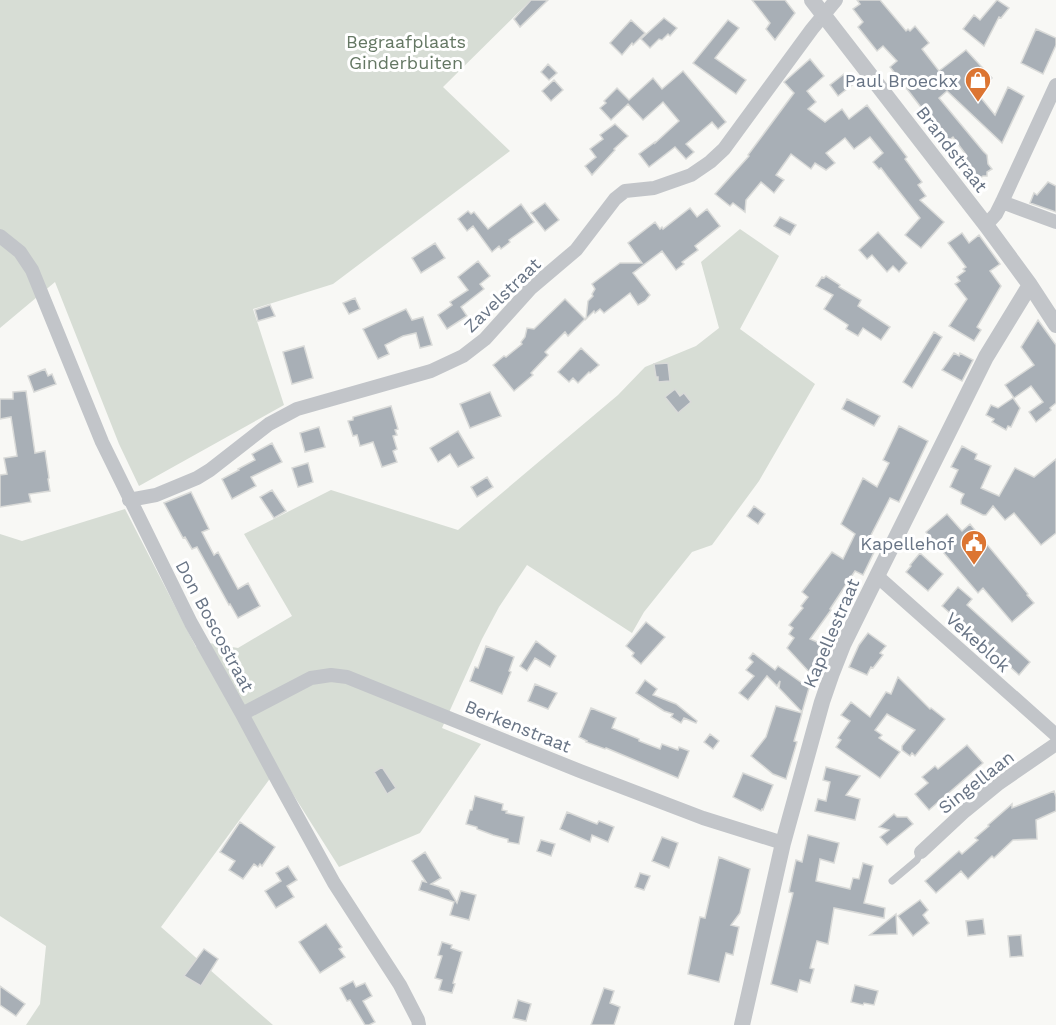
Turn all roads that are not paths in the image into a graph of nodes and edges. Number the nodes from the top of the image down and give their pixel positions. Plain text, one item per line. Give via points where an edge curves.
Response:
1 (813, 0) edge
2 (836, 0) edge
3 (824, 15) junction
4 (1056, 85) edge
5 (1002, 202) junction
6 (1056, 222) edge
7 (986, 225) junction
8 (0, 236) edge
9 (1030, 285) junction
10 (1056, 325) edge
11 (129, 500) junction
12 (877, 576) junction
13 (242, 714) junction
14 (1056, 735) edge
15 (1056, 744) edge
16 (783, 843) junction
17 (921, 852) joint
18 (892, 881) dead end
19 (419, 1025) edge
20 (742, 1025) edge

1 - 3 street, Brandstraat
2 - 3 street, Zavelstraat
3 - 7 street, Brandstraat
3 - 11 street, Zavelstraat via 710,162 691,175 654,188 625,191 576,250 530,289 485,339 463,356 431,371 297,409 269,424 196,478 156,495
4 - 5 street
5 - 6 street
5 - 7 street
7 - 9 street, Brandstraat
8 - 11 street, Don Boscostraat via 20,252 32,270
9 - 10 street, Brandstraat
9 - 12 street, Kapellestraat via 986,357
11 - 13 street, Don Boscostraat via 190,623
12 - 14 street, Vekeblok
12 - 16 street, Kapellestraat via 832,673
13 - 16 street, Berkenstraat via 311,678 347,677 703,818
13 - 19 street, Don Boscostraat via 334,883 400,985
15 - 17 street, Singellaan via 998,784
16 - 20 street, Kapellestraat
17 - 18 lane

